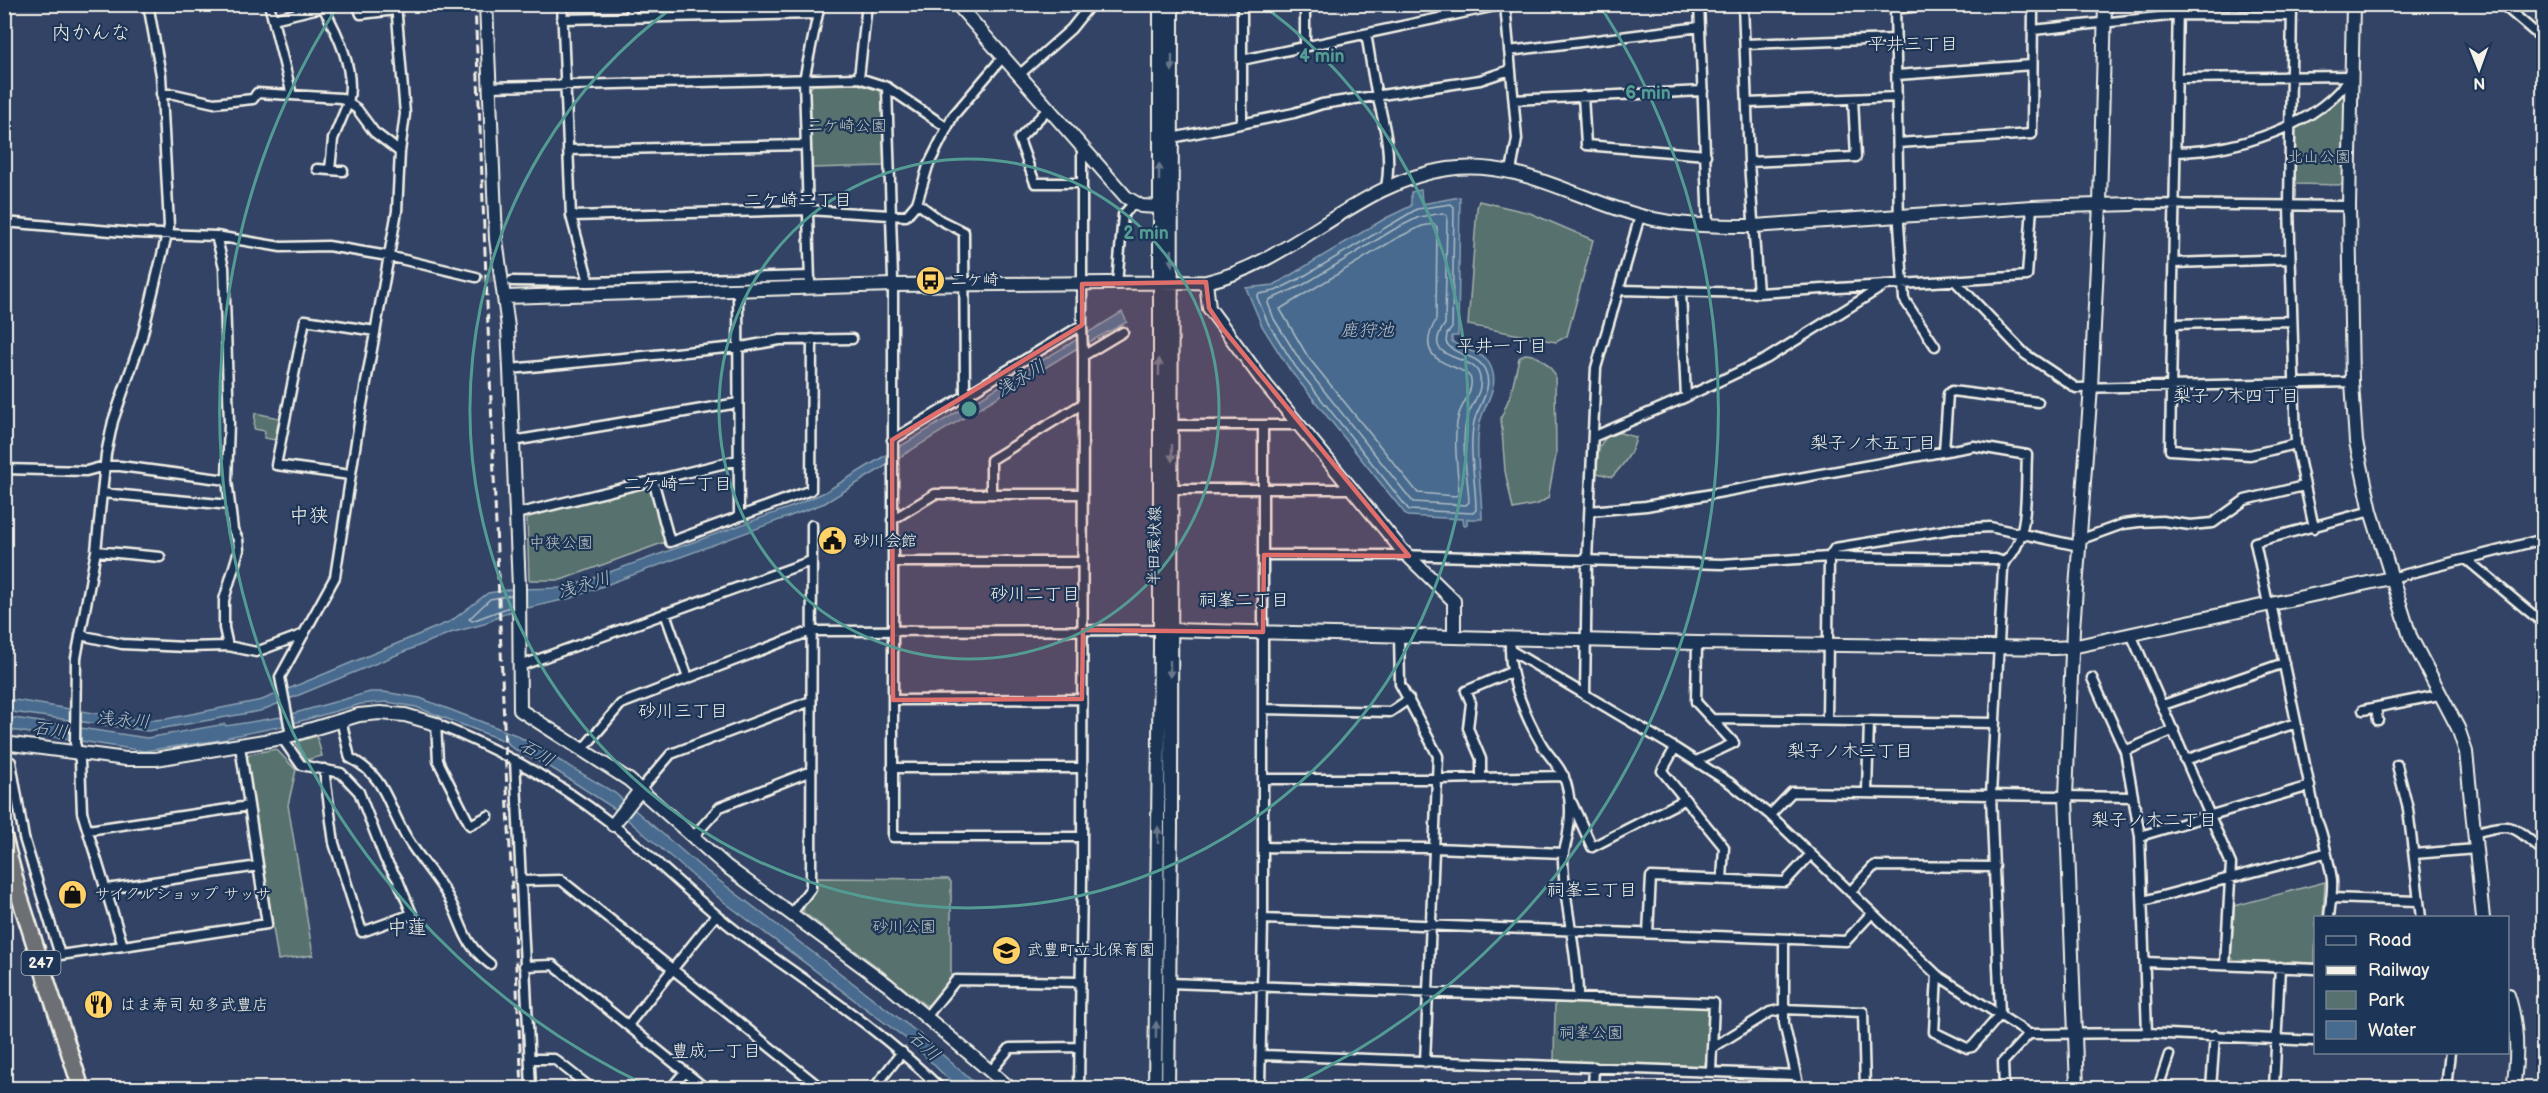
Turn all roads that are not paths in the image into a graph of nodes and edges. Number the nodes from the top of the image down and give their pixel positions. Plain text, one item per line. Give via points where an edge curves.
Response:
1 (148, 4) edge
2 (269, 4) edge
3 (357, 4) edge
4 (486, 4) edge
5 (562, 4) edge
6 (631, 4) edge
7 (820, 4) edge
8 (867, 4) edge
9 (1091, 4) edge
10 (1160, 4) edge
11 (1172, 4) edge
12 (1242, 4) edge
13 (1307, 4) edge
14 (1505, 4) edge
15 (1699, 4) edge
16 (1743, 4) edge
17 (1936, 4) edge
18 (2033, 4) edge
19 (2104, 4) edge
20 (2178, 4) edge
21 (2292, 4) edge
22 (2353, 4) edge
23 (2502, 4) edge
24 (959, 5) edge
25 (396, 7) edge
26 (1895, 7) edge
27 (818, 14) junction
28 (2178, 15) junction
29 (2292, 16) junction
30 (631, 18) junction
31 (273, 19) junction
32 (562, 19) junction
33 (2104, 22) junction
34 (1700, 27) junction
35 (2033, 30) junction
36 (1366, 34) junction
37 (1896, 39) junction
38 (2544, 40) edge
39 (1745, 44) junction
40 (1305, 46) junction
41 (1509, 51) junction
42 (1003, 57) junction
43 (1242, 60) junction
44 (2032, 65) junction
45 (1510, 70) junction
46 (1019, 75) junction
47 (1897, 75) junction
48 (2352, 76) junction
49 (2291, 77) junction
50 (859, 78) junction
51 (2178, 78) junction
52 (804, 80) junction
53 (565, 85) junction
54 (489, 87) junction
55 (887, 87) junction
56 (1703, 91) junction
57 (161, 94) junction
58 (292, 95) junction
59 (1583, 96) junction
60 (1378, 97) junction
61 (1897, 97) junction
62 (1853, 99) junction
63 (1514, 100) junction
64 (348, 103) junction
65 (1747, 103) junction
66 (1049, 108) junction
67 (1242, 123) junction
68 (2290, 124) junction
69 (946, 127) junction
70 (1172, 138) junction
71 (1898, 143) junction
72 (1082, 144) junction
73 (805, 145) junction
74 (568, 150) junction
75 (400, 152) junction
76 (2176, 152) junction
77 (1706, 155) junction
78 (1749, 162) junction
79 (317, 168) dead end
80 (330, 170) junction
81 (344, 171) dead end
82 (1511, 171) junction
83 (1082, 183) junction
84 (1386, 188) junction
85 (917, 202) junction
86 (1134, 203) junction
87 (2175, 203) junction
88 (2100, 204) junction
89 (2133, 204) joint
90 (2289, 206) junction
91 (2349, 206) junction
92 (1159, 207) junction
93 (2032, 207) junction
94 (808, 210) junction
95 (571, 216) junction
96 (1640, 216) junction
97 (891, 217) junction
98 (1899, 217) junction
99 (4, 222) edge
100 (1708, 226) junction
101 (1754, 226) junction
102 (169, 232) junction
103 (216, 236) junction
104 (388, 256) junction
105 (2290, 259) junction
106 (2174, 263) junction
107 (476, 277) tunnel mouth
108 (512, 281) tunnel mouth
109 (1955, 281) junction
110 (589, 282) junction
111 (810, 282) junction
112 (1206, 282) junction
113 (1082, 284) junction
114 (1117, 284) junction
115 (1166, 284) junction
116 (1903, 284) junction
117 (893, 285) junction
118 (964, 285) junction
119 (1885, 285) junction
120 (738, 290) junction
121 (1619, 290) junction
122 (1681, 293) junction
123 (1758, 293) junction
124 (505, 297) junction
125 (2292, 321) junction
126 (2173, 324) junction
127 (1082, 325) junction
128 (375, 331) junction
129 (1124, 333) dead end
130 (812, 339) junction
131 (852, 339) dead end
132 (1935, 346) dead end
133 (739, 347) junction
134 (1083, 356) junction
135 (510, 369) junction
136 (2352, 382) junction
137 (2294, 383) junction
138 (2171, 386) junction
139 (2091, 387) junction
140 (965, 396) junction
141 (1686, 397) junction
142 (2038, 402) dead end
143 (738, 403) junction
144 (1082, 405) junction
145 (1172, 425) junction
146 (1263, 425) junction
147 (1300, 425) junction
148 (1593, 437) junction
149 (892, 440) junction
150 (513, 441) junction
151 (2296, 444) junction
152 (1944, 451) junction
153 (738, 460) junction
154 (105, 466) junction
155 (4, 470) edge
156 (350, 475) junction
157 (227, 480) junction
158 (653, 480) junction
159 (2304, 486) junction
160 (1172, 489) junction
161 (1352, 489) junction
162 (1263, 490) junction
163 (102, 493) junction
164 (991, 493) junction
165 (1082, 494) junction
166 (230, 505) junction
167 (1590, 510) junction
168 (2371, 511) junction
169 (516, 513) junction
170 (738, 516) junction
171 (892, 520) junction
172 (812, 525) dead end
173 (2314, 528) junction
174 (2023, 533) junction
175 (2544, 539) edge
176 (2079, 543) junction
177 (96, 551) junction
178 (1264, 555) junction
179 (1409, 556) junction
180 (160, 557) dead end
181 (1830, 557) junction
182 (2466, 559) junction
183 (1587, 560) junction
184 (812, 561) junction
185 (893, 562) junction
186 (1082, 562) junction
187 (2004, 562) junction
188 (2391, 578) junction
189 (2268, 604) junction
190 (665, 613) junction
191 (2544, 624) edge
192 (893, 630) junction
193 (1083, 630) junction
194 (1165, 630) junction
195 (811, 631) junction
196 (1263, 632) junction
197 (304, 634) junction
198 (2131, 634) junction
199 (80, 636) junction
200 (1399, 636) junction
201 (1454, 636) junction
202 (1585, 640) junction
203 (1697, 643) junction
204 (1510, 644) junction
205 (1828, 644) junction
206 (228, 646) junction
207 (2072, 647) junction
208 (1999, 648) junction
209 (2284, 663) junction
210 (520, 666) junction
211 (1511, 672) junction
212 (688, 678) junction
213 (2092, 678) dead end
214 (1585, 695) junction
215 (2439, 695) junction
216 (893, 699) junction
217 (1082, 699) junction
218 (1408, 699) junction
219 (811, 701) junction
220 (2163, 705) junction
221 (2376, 708) junction
222 (1264, 709) junction
223 (2363, 710) dead end
224 (1713, 719) junction
225 (342, 720) junction
226 (1827, 720) junction
227 (2378, 720) dead end
228 (1869, 721) junction
229 (1995, 723) junction
230 (2296, 723) junction
231 (436, 724) junction
232 (2174, 730) junction
233 (287, 734) junction
234 (4, 743) edge
235 (240, 746) junction
236 (76, 747) junction
237 (1675, 748) junction
238 (583, 749) junction
239 (2125, 751) junction
240 (515, 760) junction
241 (2185, 760) junction
242 (1696, 761) junction
243 (11, 762) dead end
244 (2397, 765) dead end
245 (892, 768) junction
246 (1082, 768) junction
247 (324, 769) junction
248 (811, 771) junction
249 (1564, 776) junction
250 (1481, 778) junction
251 (1264, 779) junction
252 (1437, 779) junction
253 (2310, 786) junction
254 (1867, 792) junction
255 (637, 794) junction
256 (1992, 795) junction
257 (2066, 796) junction
258 (2133, 797) junction
259 (1571, 800) junction
260 (1684, 800) junction
261 (249, 806) junction
262 (1770, 815) junction
263 (2210, 815) junction
264 (489, 816) dead end
265 (613, 825) junction
266 (88, 830) junction
267 (2474, 833) junction
268 (2140, 836) junction
269 (693, 837) junction
270 (1082, 837) junction
271 (4, 838) edge
272 (1263, 847) junction
273 (1434, 848) junction
274 (2476, 849) junction
275 (2544, 852) edge
276 (1564, 853) junction
277 (2325, 853) junction
278 (1810, 854) junction
279 (2414, 854) junction
280 (258, 866) junction
281 (1995, 867) junction
282 (2231, 877) junction
283 (1722, 880) junction
284 (520, 881) junction
285 (106, 889) junction
286 (1850, 892) junction
287 (2331, 898) junction
288 (2142, 901) junction
289 (2417, 901) junction
290 (792, 913) junction
291 (1872, 913) junction
292 (716, 915) junction
293 (2329, 916) edge
294 (2421, 916) edge
295 (2483, 916) edge
296 (1263, 919) junction
297 (1431, 924) junction
298 (1569, 930) junction
299 (1648, 933) junction
300 (1784, 939) junction
301 (123, 946) junction
302 (2145, 962) junction
303 (490, 964) dead end
304 (2225, 965) junction
305 (524, 966) junction
306 (2280, 967) junction
307 (672, 969) junction
308 (2314, 969) edge
309 (1937, 975) junction
310 (1080, 982) junction
311 (1169, 983) junction
312 (1261, 986) junction
313 (1428, 992) junction
314 (1578, 998) junction
315 (2509, 999) edge
316 (1784, 1009) junction
317 (2000, 1015) junction
318 (926, 1017) junction
319 (628, 1025) junction
320 (2075, 1033) junction
321 (2147, 1033) junction
322 (2029, 1034) junction
323 (2215, 1035) junction
324 (2276, 1039) junction
325 (2314, 1041) edge
326 (1079, 1047) junction
327 (1712, 1048) junction
328 (2512, 1048) edge
329 (902, 1052) junction
330 (2450, 1054) edge
331 (1261, 1055) junction
332 (2169, 1055) dead end
333 (530, 1059) junction
334 (1425, 1062) junction
335 (1594, 1067) junction
336 (991, 1071) junction
337 (1711, 1071) junction
338 (685, 1072) junction
339 (1796, 1075) junction
340 (81, 1089) edge
341 (531, 1089) edge
342 (591, 1089) edge
343 (671, 1089) edge
344 (705, 1089) edge
345 (821, 1089) edge
346 (874, 1089) edge
347 (940, 1089) edge
348 (1010, 1089) edge
349 (1079, 1089) edge
350 (1155, 1089) edge
351 (1168, 1089) edge
352 (1260, 1089) edge
353 (1593, 1089) edge
354 (1799, 1089) edge
355 (1865, 1089) edge
356 (2004, 1089) edge
357 (2077, 1089) edge
358 (2158, 1089) edge
359 (2211, 1089) edge
360 (2274, 1089) edge
361 (2446, 1089) edge
362 (2513, 1089) edge

1 - 57 street
2 - 31 street
3 - 25 street via 361,14
4 - 54 street
5 - 32 street
6 - 30 street
7 - 27 street
8 - 50 street
9 - 46 street via 1071,29
92 -> 10 street, 半田環状線
11 -> 70 street, 半田環状線
12 - 43 street
13 - 40 street
14 - 36 street
14 - 41 street
15 - 34 street
16 - 39 street
17 - 26 street
18 - 35 street
19 - 33 street
20 - 28 street
21 - 29 street
22 - 48 street
23 - 38 street
24 - 42 street
25 - 75 street via 405,114
26 - 37 street
27 - 30 street
27 - 52 street
28 - 29 street
28 - 33 street
28 - 51 street
29 - 49 street
30 - 32 street
31 - 58 street
31 - 64 street via 323,7 341,39 351,92
32 - 53 street
33 - 35 street
33 - 88 street
34 - 41 street
34 - 56 street
35 - 44 street
36 - 40 street
36 - 60 street
37 - 39 street
37 - 47 street
39 - 65 street
40 - 43 street
41 - 45 street
42 - 46 street
42 - 69 street
43 - 67 street
44 - 47 street
44 - 71 street via 2032,134
45 - 60 street via 1480,80
45 - 63 street
46 - 66 street
47 - 61 street
48 - 49 street
48 - 68 street via 2320,108
48 - 91 street
49 - 51 street
49 - 68 street
50 - 52 street
50 - 55 street
51 - 76 street
52 - 53 street
52 - 73 street
53 - 54 street
53 - 74 street
54 - 124 street via 496,239
55 - 69 street
55 - 97 street
56 - 59 street
56 - 77 street
57 - 58 street via 214,103 253,99 257,93
57 - 102 street
58 - 64 street via 341,98
59 - 63 street
59 - 77 street via 1586,145
60 - 67 street via 1322,104
60 - 84 street via 1389,155
61 - 62 street
61 - 71 street
62 - 65 street
62 - 78 street via 1856,157
63 - 82 street via 1517,140
64 - 75 street via 374,132
64 - 80 street via 333,139
65 - 78 street
66 - 72 street
66 - 83 street via 1019,139 1035,183
67 - 70 street
68 - 76 street via 2206,152
68 - 90 street
69 - 85 street
70 -> 115 street, 半田環状線
71 - 98 street
72 - 83 street
72 - 86 street
73 - 74 street
73 - 94 street
74 - 95 street
75 - 104 street via 397,211
76 - 87 street
77 - 100 street
78 - 101 street
79 - 80 street
80 - 81 street
82 - 84 street via 1449,169
82 - 96 street
83 - 113 street
84 - 112 street via 1257,265
85 - 97 street via 906,216
85 - 118 street via 964,232
86 - 92 street
86 - 114 street via 1123,215
87 - 89 street
87 - 90 street
87 - 106 street
88 - 89 street
88 - 93 street
88 - 139 street
90 - 91 street
90 - 105 street
91 - 136 street
92 - 115 street, 半田環状線
93 - 98 street
93 - 109 street via 2027,276
94 - 95 street
94 - 97 street
94 - 111 street
95 - 110 street
96 - 100 street
96 - 121 street
97 - 117 street
98 - 101 street
98 - 116 street
99 - 102 street via 135,233
100 - 101 street
101 - 123 street
102 - 103 street
102 - 154 street via 142,338 112,421
103 - 104 street via 281,247 328,246
103 - 157 street via 224,267
104 - 107 street
104 - 128 street
105 - 106 street
105 - 125 street
106 - 126 street
108 - 110 street
109 - 116 street
109 - 139 street via 2025,354 2069,385
110 - 111 street
111 - 117 street
111 - 120 street
112 - 115 street
112 - 147 street via 1209,308
113 - 114 street
113 - 118 street
113 - 127 street
114 - 115 street
115 - 145 street, 半田環状線
194 -> 115 street, 半田環状線
116 - 119 street
116 - 132 street via 1907,305
117 - 118 street
117 - 149 street
118 - 140 street
119 - 123 street
119 - 141 street via 1791,345
120 - 124 street
120 - 133 street
121 - 122 street
121 - 148 street via 1596,368
122 - 123 street
122 - 141 street
124 - 135 street
125 - 126 street
125 - 137 street
126 - 138 street
127 - 134 street
127 - 140 street
128 - 156 street
128 - 156 street via 305,320 276,465
129 - 134 street
130 - 131 street
130 - 133 street
130 - 170 street via 811,490
133 - 135 street
133 - 143 street
134 - 144 street
135 - 150 street
136 - 137 street
136 - 168 street via 2356,442
137 - 138 street
137 - 151 street
138 - 139 street
138 - 151 street via 2170,450 2250,455
139 - 176 street
140 - 149 street
141 - 148 street
142 - 152 street via 1952,390 1948,394
143 - 150 street
143 - 153 street
144 - 164 street via 991,460
144 - 165 street
145 - 146 street
145 -> 160 street, 半田環状線
146 - 147 street
146 - 162 street
147 - 161 street
148 - 167 street
149 - 171 street
150 - 169 street
151 - 159 street
152 - 167 street via 1646,506
152 - 174 street via 1974,446 2027,455
153 - 158 street
153 - 170 street
154 - 155 street via 86,471
154 - 157 street
154 - 163 street
156 - 197 street via 335,577
157 - 166 street
158 - 169 street
158 - 170 street via 670,542
159 - 173 street
159 - 176 street via 2245,500 2213,523 2123,524
160 - 162 street
160 - 194 street, 半田環状線
161 - 162 street
161 - 179 street
162 - 178 street
163 - 166 street
163 - 177 street
164 - 165 street
164 - 171 street via 935,494
165 - 186 street
166 - 206 street via 239,550 224,600
167 - 183 street
168 - 173 street
168 - 188 street
169 - 210 street
171 - 185 street
172 - 184 street
173 - 189 street via 2255,542
174 - 176 street
174 - 181 street via 1990,527 1952,529 1835,548
174 - 187 street
175 - 182 street
176 - 207 street
177 - 180 street
177 - 199 street
178 - 179 street
178 - 196 street
179 - 183 street
179 - 201 street via 1454,601
181 - 183 street via 1722,564
181 - 187 street
181 - 205 street
182 - 188 street
182 - 191 street
183 - 202 street
184 - 190 street
184 - 195 street
185 - 186 street
185 - 192 street
186 - 193 street
187 - 208 street
188 - 189 street
188 - 215 street via 2410,636
189 - 198 street
189 - 209 street
190 - 210 street
190 - 212 street
192 - 193 street
192 - 195 street
192 - 216 street
193 - 194 street
193 - 217 street
194 - 196 street
194 -> 311 street, 半田環状線
350 -> 194 street, 半田環状線
195 - 212 street
195 - 219 street
196 - 200 street
196 - 222 street
197 - 206 street via 262,652
197 - 233 street via 280,677
198 - 207 street
198 - 220 street
199 - 206 street via 122,644
199 - 236 street via 76,658
200 - 201 street
200 - 218 street via 1400,684
201 - 204 street
202 - 203 street
202 - 204 street
202 - 214 street
203 - 205 street
203 - 224 street via 1696,702
204 - 211 street
204 - 214 street
205 - 208 street
205 - 226 street
207 - 208 street
207 - 257 street
208 - 229 street
209 - 220 street
209 - 230 street
210 - 238 street via 520,710
211 - 249 street via 1532,726
211 - 250 street via 1466,691 1471,703 1468,728 1481,759
212 - 238 street via 621,704
213 - 239 street
214 - 237 street
215 - 221 street
215 - 267 street via 2458,728 2466,752
216 - 217 street
216 - 245 street
217 - 246 street
218 - 222 street via 1390,712
218 - 252 street via 1438,756
219 - 248 street
219 - 255 street via 671,754
220 - 232 street
221 - 223 street
221 - 227 street
222 - 251 street
224 - 226 street
224 - 242 street via 1734,743
225 - 231 street via 380,713
225 - 233 street
225 - 303 street via 350,758 376,777 408,839 447,896 475,953
226 - 228 street
228 - 229 street
228 - 254 street
229 - 256 street
230 - 241 street
230 - 253 street
231 - 240 street
231 - 264 street via 438,761 470,825
232 - 239 street
232 - 241 street
233 - 235 street
233 - 247 street via 301,765
234 - 236 street
235 - 236 street via 156,759 126,759
235 - 261 street
236 - 266 street via 82,812
237 - 242 street
237 - 260 street via 1662,771
238 - 255 street
239 - 258 street
240 - 265 street
240 - 284 street
241 - 263 street
242 - 262 street
243 - 301 street via 24,838 60,955
244 - 279 street
245 - 246 street
245 - 270 street via 892,837
246 - 270 street
247 - 247 street via 340,773 358,792 412,914 362,932 334,843
248 - 269 street via 720,807
248 - 290 street via 811,888
249 - 250 street
249 - 259 street
250 - 252 street
251 - 252 street
251 - 272 street
252 - 273 street
253 - 263 street
253 - 277 street
254 - 256 street
254 - 262 street via 1792,792
255 - 265 street
255 - 269 street
256 - 257 street
256 - 281 street
257 - 258 street
257 - 320 street
258 - 268 street
259 - 260 street via 1592,847
259 - 276 street
260 - 283 street via 1724,847
261 - 266 street
261 - 280 street
262 - 278 street
263 - 268 street
263 - 282 street via 2226,850
265 - 292 street
266 - 285 street
267 - 274 street
267 - 275 street via 2504,825 2516,829
268 - 288 street
269 - 290 street
270 - 310 street
271 - 340 highway, 247
272 - 273 street
272 - 296 street
273 - 276 street
273 - 297 street
274 - 279 street
274 - 295 street
276 - 298 street
277 - 282 street
277 - 287 street via 2332,879
278 - 283 street via 1785,882
278 - 286 street
279 - 289 street
280 - 285 street
280 - 301 street via 267,924
281 - 286 street via 1874,866
281 - 317 street
282 - 288 street
282 - 304 street
283 - 299 street via 1651,877
284 - 305 street
284 - 307 street via 561,880
285 - 301 street
286 - 291 street
287 - 289 street
287 - 293 street
288 - 302 street
289 - 294 street
290 - 318 street
291 - 300 street via 1846,941
291 - 309 street
292 - 307 street
292 - 329 street
296 - 297 street
296 - 312 street
297 - 298 street
297 - 313 street
298 - 299 street
298 - 314 street
299 - 300 street
300 - 316 street
302 - 304 street
302 - 321 street
304 - 306 street
305 - 319 street via 553,965
305 - 333 street
306 - 308 street
306 - 324 street
307 - 319 street
307 - 345 street
309 - 317 street
309 - 317 street via 1934,1032 1972,1047
310 - 318 street via 956,980
310 - 326 street
311 - 312 street
311 - 351 street, 半田環状線
312 - 313 street
312 - 331 street
313 - 314 street
313 - 334 street
314 - 327 street via 1714,1003
315 - 328 street via 2516,1028
316 - 327 street via 1770,1012
316 - 339 street
316 - 355 street via 1863,1012
317 - 322 street
318 - 336 street
319 - 338 street
320 - 321 street
320 - 322 street
320 - 357 street
321 - 323 street
322 - 356 street via 2003,1062
323 - 324 street
323 - 359 street
324 - 325 street
324 - 360 street
326 - 336 street via 1010,1048
326 - 349 street
327 - 337 street
328 - 362 street
329 - 346 street
329 - 347 street
330 - 361 street
331 - 334 street
331 - 352 street
332 - 358 street
333 - 341 street
333 - 342 street via 554,1059
334 - 335 street
335 - 337 street
335 - 353 street
336 - 348 street
337 - 339 street
338 - 343 street
338 - 344 street
339 - 354 street

